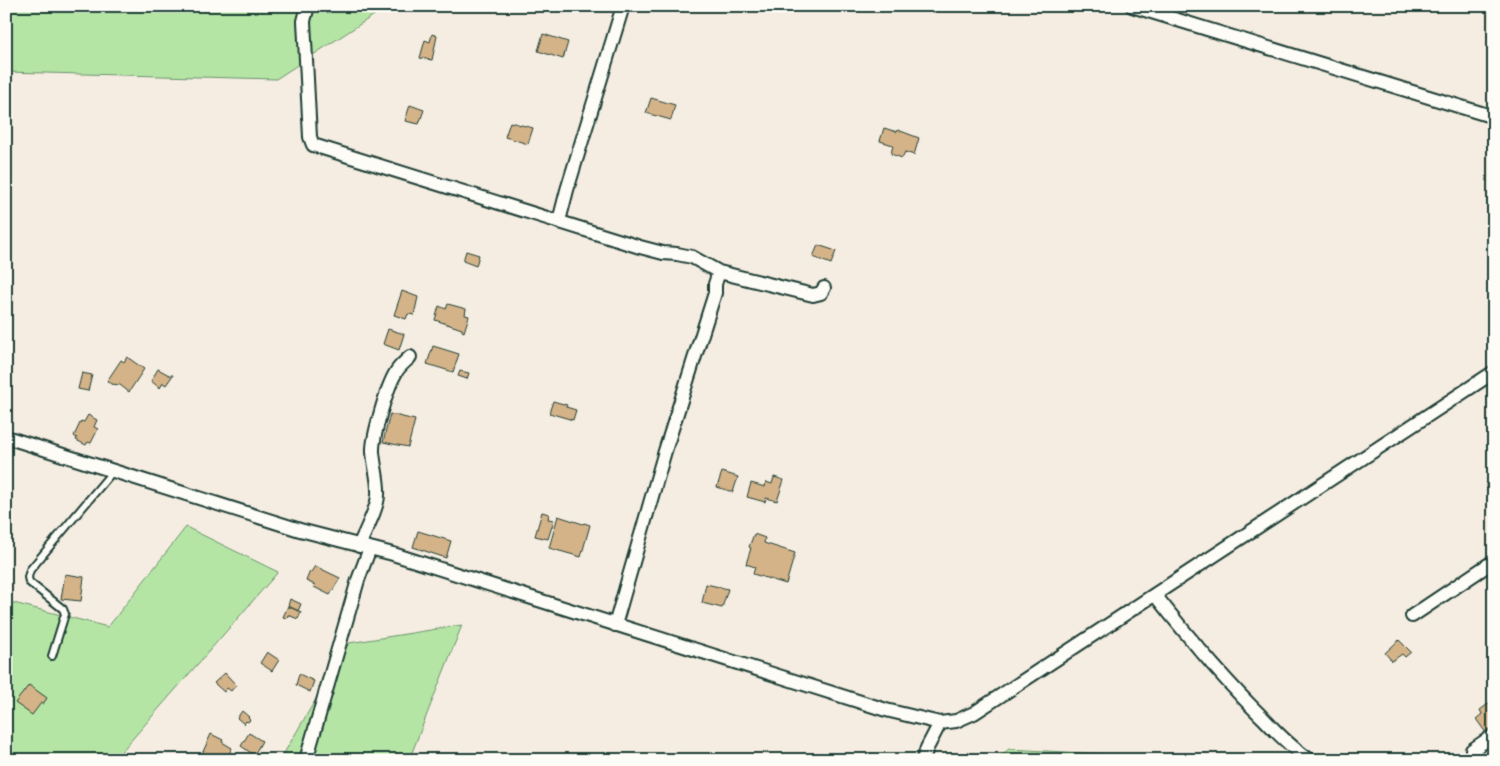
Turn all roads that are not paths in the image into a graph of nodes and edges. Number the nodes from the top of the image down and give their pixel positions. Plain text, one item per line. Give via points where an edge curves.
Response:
1 (308, 6) edge
2 (623, 6) edge
3 (1132, 6) edge
4 (1494, 117) edge
5 (559, 220) junction
6 (718, 272) junction
7 (824, 288) dead end
8 (410, 357) dead end
9 (1494, 372) edge
10 (6, 437) edge
11 (113, 471) junction
12 (364, 547) junction
13 (1494, 561) edge
14 (1155, 595) junction
15 (1412, 616) dead end
16 (615, 624) junction
17 (52, 656) dead end
18 (940, 723) junction
19 (1494, 735) edge
20 (1472, 750) dead end
21 (306, 760) edge
22 (924, 760) edge
23 (1310, 760) edge

1 - 5 street via 304,21 313,145
2 - 5 street
3 - 4 street
5 - 6 street via 654,251 692,258
6 - 7 street via 813,295 821,293
6 - 16 street via 715,293
8 - 12 street via 392,380 374,438 378,494
9 - 14 street
10 - 11 street
11 - 12 street
11 - 17 lane via 30,570 29,582 65,614
12 - 16 street
12 - 21 street via 358,580
13 - 15 street
14 - 18 street via 974,713 956,721
14 - 23 street via 1251,707
16 - 18 street via 886,710
18 - 22 street
19 - 20 street

